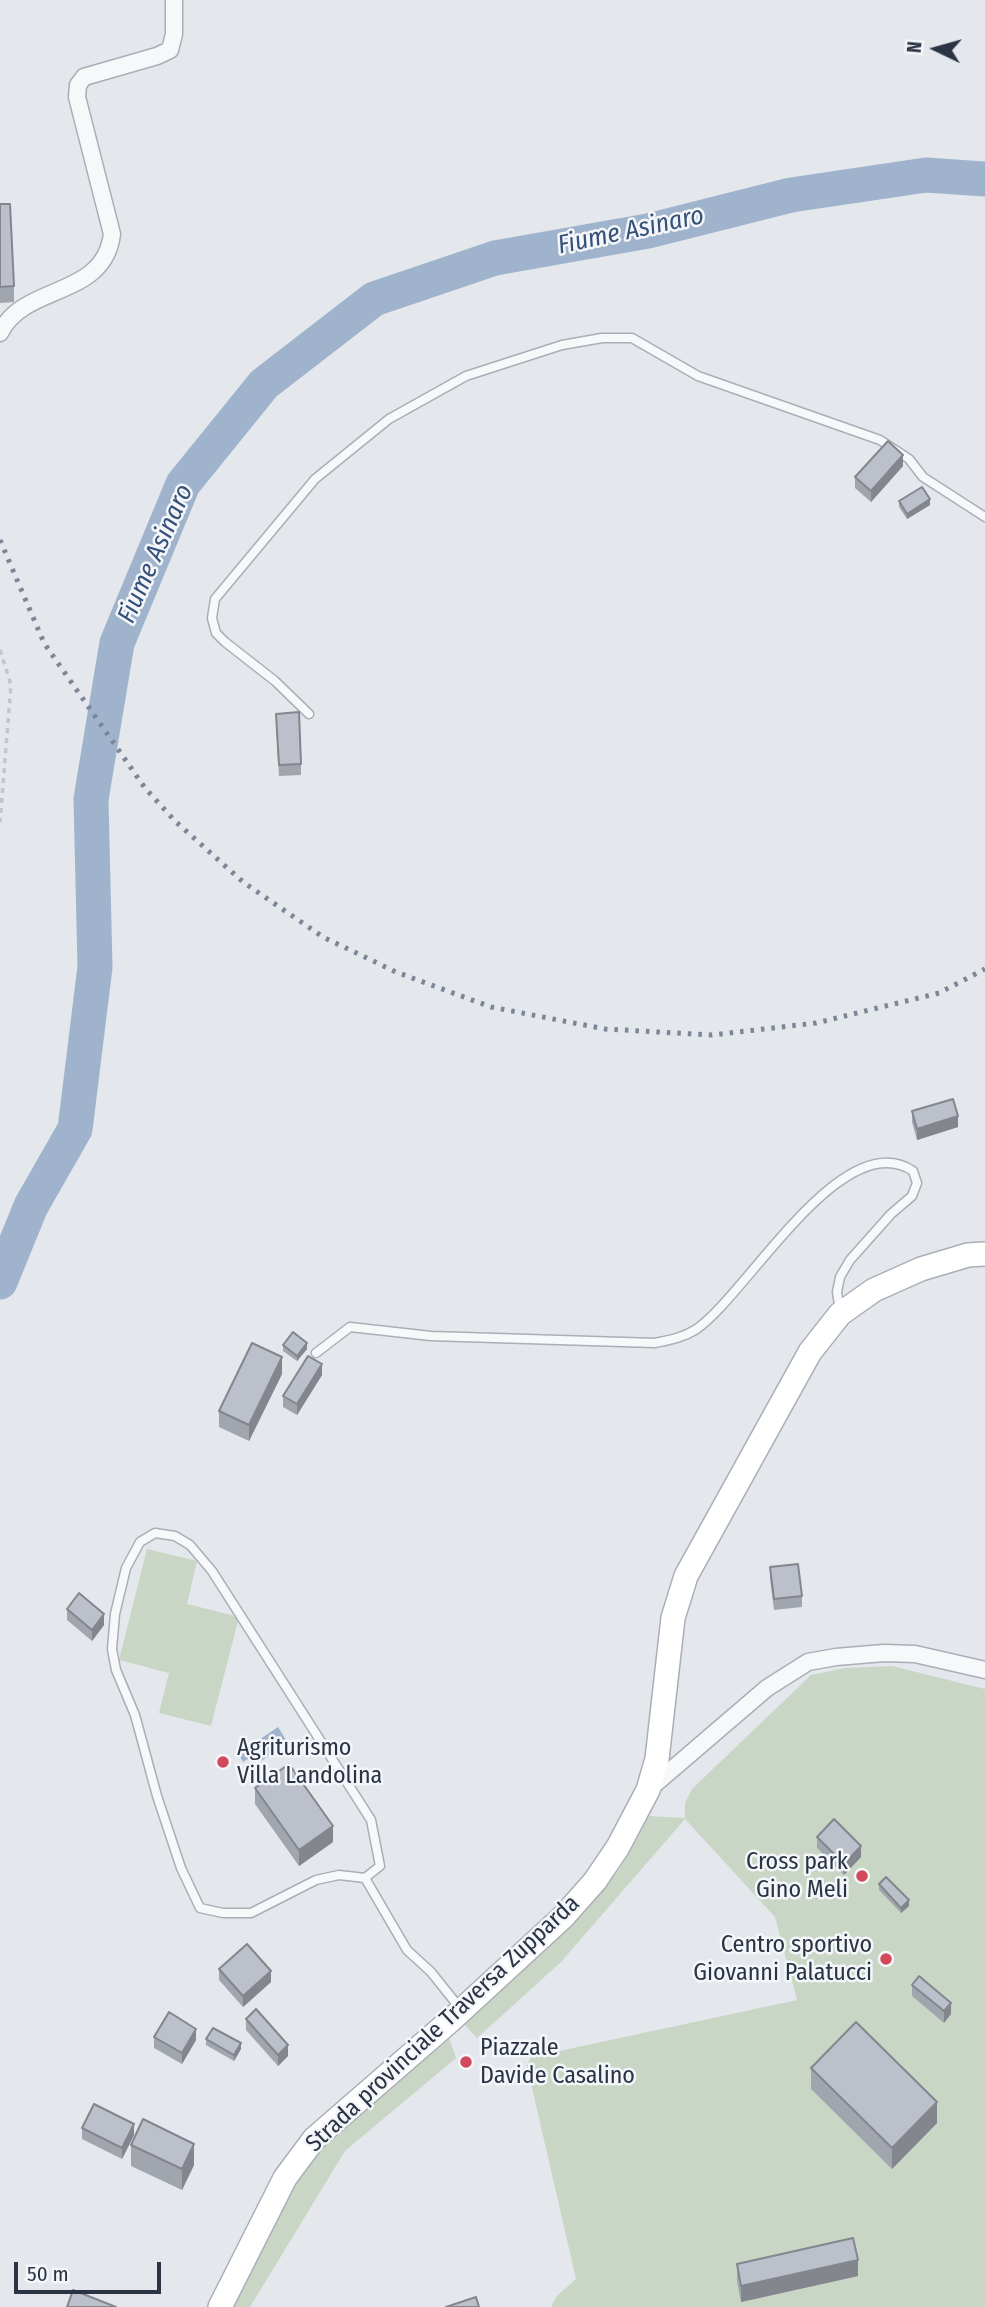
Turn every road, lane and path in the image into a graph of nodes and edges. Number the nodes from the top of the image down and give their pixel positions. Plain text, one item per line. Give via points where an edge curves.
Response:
1 (174, 0) edge
2 (0, 333) edge
3 (985, 517) edge
4 (0, 650) edge
5 (309, 714) dead end
6 (0, 822) edge
7 (985, 1254) edge
8 (840, 1314) junction
9 (316, 1353) dead end
10 (985, 1670) edge
11 (648, 1790) junction
12 (365, 1878) junction
13 (461, 2010) junction
14 (220, 2307) edge

1 - 2 street via 170,50 84,77 78,85 77,97 112,234 104,260 88,277 8,317
3 - 5 lane via 923,477 909,459 880,440 698,376 632,338 562,345 467,376 389,419 315,479 215,598 212,618 216,633
4 - 6 path via 12,685
7 - 8 main road, Strada provinciale Traversa Zupparda via 921,1269 874,1290
8 - 9 lane via 837,1292 850,1260 912,1196 917,1183 914,1171 904,1165 887,1163 863,1169 831,1187 799,1216 728,1300 696,1330 676,1339 654,1343 431,1336 350,1327
8 - 11 main road, Strada provinciale Traversa Zupparda via 810,1352 686,1576 673,1618 657,1759
10 - 11 street via 915,1654 808,1662 766,1688
11 - 13 main road, Strada provinciale Traversa Zupparda via 595,1881 564,1916
12 - 12 lane via 323,1878 251,1913 200,1909 181,1868 112,1649 114,1614 126,1568 140,1542 155,1533 175,1536 190,1545 212,1571 371,1820 380,1866
12 - 13 lane via 407,1950
13 - 14 main road, Strada provinciale Traversa Zupparda via 314,2139 285,2178

